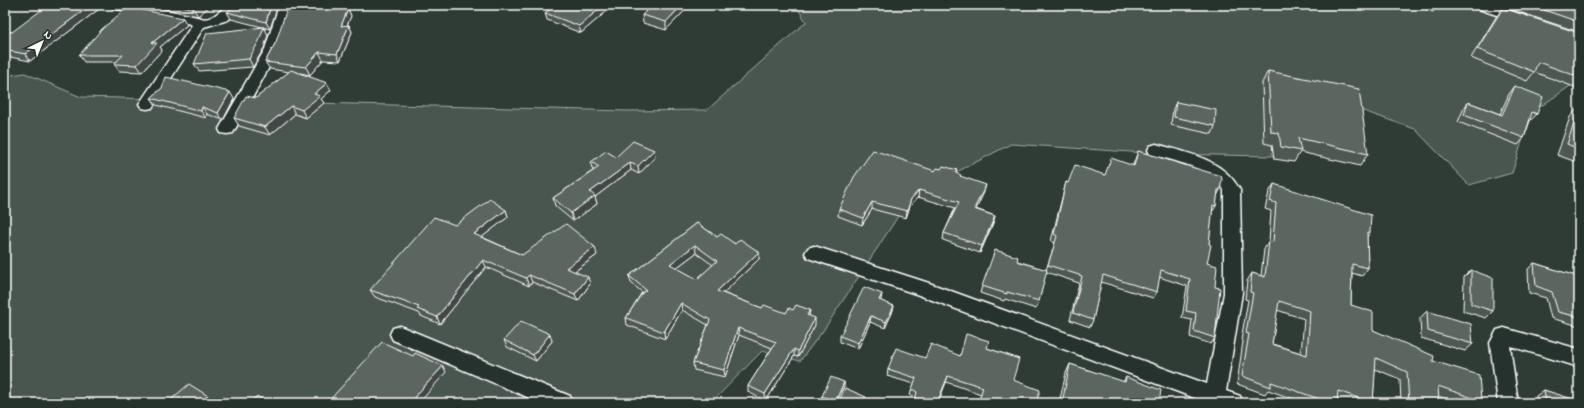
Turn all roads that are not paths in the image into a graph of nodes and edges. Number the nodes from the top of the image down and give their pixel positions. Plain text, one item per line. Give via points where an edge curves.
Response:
1 (117, 5) edge
2 (239, 5) edge
3 (286, 5) edge
4 (1481, 5) edge
5 (1534, 23) edge
6 (199, 24) junction
7 (147, 104) dead end
8 (228, 129) dead end
9 (1156, 150) dead end
10 (814, 253) dead end
11 (400, 334) dead end
12 (1579, 358) edge
13 (1215, 395) junction
14 (563, 403) edge
15 (1233, 403) edge
16 (1508, 403) edge

1 - 6 street via 183,17
2 - 6 street via 223,17
3 - 8 street via 272,49
4 - 5 street
6 - 7 street
9 - 13 street via 1192,161 1222,175 1232,190 1233,293
10 - 13 street via 922,288
11 - 14 street
12 - 16 street via 1504,336 1500,343
13 - 15 street

